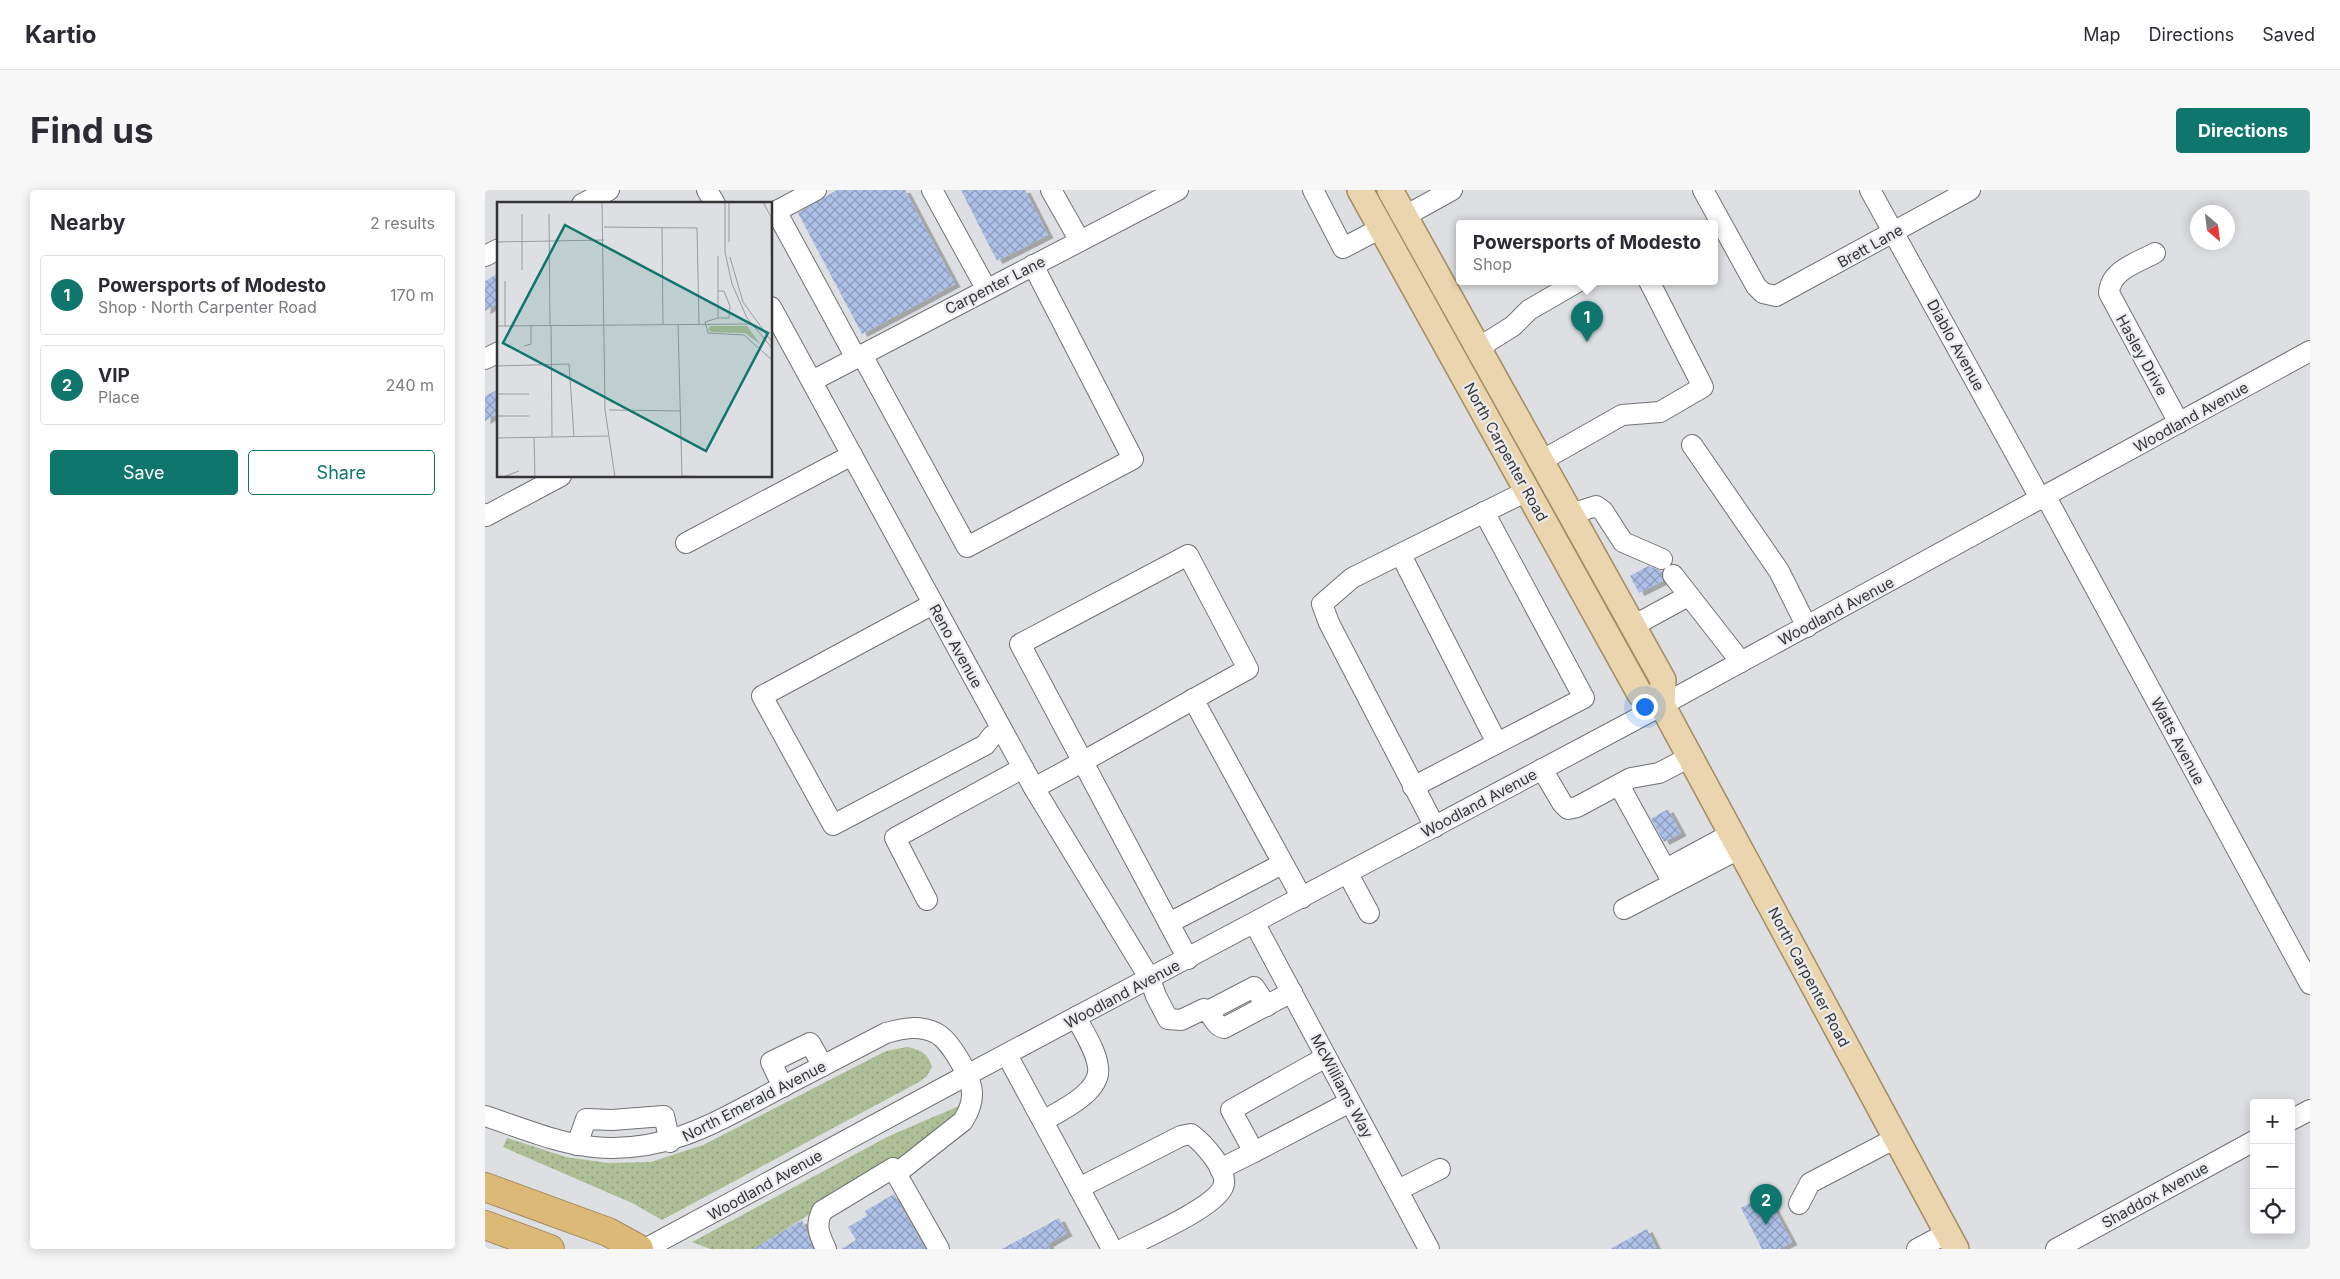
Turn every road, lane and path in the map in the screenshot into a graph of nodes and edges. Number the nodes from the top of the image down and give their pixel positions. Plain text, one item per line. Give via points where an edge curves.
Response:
1 (609, 190) edge
2 (707, 190) edge
3 (817, 190) edge
4 (932, 190) edge
5 (1051, 190) edge
6 (1313, 190) edge
7 (1360, 190) edge
8 (1377, 190) edge
9 (1391, 190) edge
10 (1452, 190) edge
11 (1703, 190) edge
12 (1870, 190) edge
13 (1970, 190) edge
14 (1169, 192) edge
15 (586, 202) edge
16 (714, 202) edge
17 (773, 213) edge
18 (1405, 216) junction
19 (1381, 228) junction
20 (1893, 232) junction
21 (1080, 241) junction
22 (1423, 249) junction
23 (497, 250) edge
24 (2155, 253) dead end
25 (485, 256) edge
26 (1033, 265) junction
27 (982, 281) dead end
28 (1572, 285) edge
29 (1651, 285) edge
30 (773, 315) edge
31 (1445, 342) junction
32 (1478, 348) junction
33 (2310, 351) edge
34 (497, 353) edge
35 (859, 357) junction
36 (485, 359) edge
37 (812, 381) junction
38 (2179, 423) junction
39 (1692, 445) dead end
40 (1537, 453) junction
41 (852, 455) junction
42 (557, 478) edge
43 (1527, 491) junction
44 (2044, 498) junction
45 (1484, 512) junction
46 (485, 514) edge
47 (1571, 514) junction
48 (686, 544) dead end
49 (1401, 555) junction
50 (1662, 559) dead end
51 (1673, 575) dead end
52 (1688, 596) junction
53 (933, 604) junction
54 (1633, 626) junction
55 (1807, 627) junction
56 (1741, 662) junction
57 (1193, 699) junction
58 (1662, 705) junction
59 (1002, 730) junction
60 (1497, 743) junction
61 (1689, 757) junction
62 (1084, 761) junction
63 (1023, 768) junction
64 (1542, 770) junction
65 (1619, 785) junction
66 (1413, 787) junction
67 (1034, 788) junction
68 (1435, 827) junction
69 (1735, 841) junction
70 (1282, 864) junction
71 (1348, 874) junction
72 (1670, 876) junction
73 (1302, 898) junction
74 (927, 900) dead end
75 (1624, 909) dead end
76 (1369, 913) dead end
77 (1169, 923) junction
78 (1255, 924) junction
79 (1188, 959) junction
80 (1150, 979) junction
81 (2310, 984) edge
82 (1292, 992) junction
83 (1076, 1018) junction
84 (1007, 1055) junction
85 (1326, 1057) junction
86 (823, 1066) junction
87 (967, 1075) junction
88 (783, 1087) junction
89 (1350, 1102) junction
90 (2310, 1110) edge
91 (485, 1116) edge
92 (2295, 1118) edge
93 (1043, 1121) junction
94 (1896, 1138) junction
95 (670, 1142) junction
96 (2250, 1143) edge
97 (577, 1145) junction
98 (1254, 1152) junction
99 (1220, 1169) junction
100 (1440, 1169) dead end
101 (897, 1173) junction
102 (485, 1187) edge
103 (1079, 1188) junction
104 (1398, 1190) junction
105 (1799, 1204) dead end
106 (485, 1225) edge
107 (1952, 1241) edge
108 (550, 1249) edge
109 (639, 1249) edge
110 (645, 1249) edge
111 (826, 1249) edge
112 (939, 1249) edge
113 (1112, 1249) edge
114 (1123, 1249) edge
115 (1429, 1249) edge
116 (1917, 1249) edge
117 (2056, 1249) edge

1 - 15 street
2 - 16 street
3 - 17 street
4 - 27 street
5 - 21 street
6 - 19 street via 1343,248
7 - 19 main road, North Carpenter Road
8 - 22 main road via 1394,222
9 - 18 main road, North Carpenter Road
10 - 18 street
11 - 20 street, Brett Lane via 1756,286 1768,295 1783,293
12 - 20 street, Diablo Avenue
13 - 20 street, Brett Lane
14 - 21 street, Carpenter Lane
17 - 35 street
18 - 22 main road, North Carpenter Road
19 - 31 main road, North Carpenter Road
20 - 44 street, Diablo Avenue
21 - 26 street, Carpenter Lane
22 - 32 main road, North Carpenter Road
23 - 25 street
24 - 38 street, Hasley Drive via 2119,272 2109,285 2111,300
26 - 35 street, Carpenter Lane
26 - 35 street via 1133,459 967,546
28 - 32 street via 1529,310 1513,326
29 - 40 street via 1703,387 1660,412 1622,415
30 - 37 street, Reno Avenue
31 - 40 main road via 1452,340 1461,346 1500,418
31 - 43 main road, North Carpenter Road
32 - 40 main road, North Carpenter Road
33 - 38 street, Woodland Avenue
34 - 36 street
35 - 37 street, Carpenter Lane
37 - 41 street, Reno Avenue
38 - 44 street, Woodland Avenue
39 - 55 street via 1779,571
40 - 47 main road, North Carpenter Road
41 - 48 street
41 - 53 street, Reno Avenue
42 - 46 street
43 - 45 street
43 - 58 main road, North Carpenter Road via 1640,694
44 - 55 street, Woodland Avenue
44 - 81 street, Watts Avenue
45 - 49 street
45 - 60 street via 1584,698
47 - 50 street via 1596,506 1603,511 1623,542
47 - 54 main road, North Carpenter Road
49 - 60 street
49 - 66 street via 1351,578 1322,604
51 - 52 street
52 - 54 street
52 - 56 street
53 - 59 street, Reno Avenue
53 - 59 street via 762,696 833,825 985,745
54 - 58 main road, North Carpenter Road via 1663,680
55 - 56 street, Woodland Avenue
56 - 58 street, Woodland Avenue
57 - 62 street
57 - 62 street via 1248,669 1188,555 1020,644
57 - 70 street
58 - 61 main road, North Carpenter Road
58 - 64 street, Woodland Avenue
59 - 63 street, Reno Avenue
60 - 66 street
61 - 65 street via 1659,773 1640,775
61 - 69 main road, North Carpenter Road
62 - 67 street
62 - 77 street
63 - 67 street, Reno Avenue
63 - 74 street via 895,838
64 - 65 street via 1568,809
64 - 68 street, Woodland Avenue
65 - 72 street
66 - 68 street
67 - 80 street, Reno Avenue
68 - 71 street, Woodland Avenue
69 - 72 street
69 - 94 main road, North Carpenter Road
70 - 73 street
70 - 77 street
71 - 73 street, Woodland Avenue
71 - 76 street
72 - 75 street
73 - 78 street, Woodland Avenue
77 - 79 street
78 - 79 street, Woodland Avenue
78 - 82 street, McWilliams Way
79 - 80 street, Woodland Avenue
80 - 82 street, Reno Avenue via 1168,1019 1181,1020 1199,1010 1208,1011 1214,1022 1224,1028
80 - 83 street, Woodland Avenue
82 - 85 street, McWilliams Way
83 - 84 street, Woodland Avenue
83 - 93 street via 1099,1070 1095,1082 1077,1100
84 - 87 street, Woodland Avenue
84 - 93 street
85 - 89 street, McWilliams Way
85 - 98 street via 1231,1110
86 - 87 street, North Emerald Avenue via 886,1033 914,1027 937,1034 948,1042
86 - 88 street, North Emerald Avenue
86 - 88 street via 810,1043 771,1062
87 - 101 street via 972,1096 963,1121
87 - 110 street, Woodland Avenue
88 - 95 street, North Emerald Avenue via 715,1123
89 - 98 street
89 - 104 street, McWilliams Way
90 - 92 street
91 - 97 street, North Emerald Avenue
93 - 103 street
94 - 105 street via 1810,1183
94 - 107 main road, North Carpenter Road
95 - 97 street, North Emerald Avenue via 614,1148
95 - 97 street via 664,1116 612,1120 586,1118
96 - 117 street, Shaddox Avenue
98 - 99 street
99 - 103 street via 1201,1142 1191,1134 1181,1136
99 - 114 street via 1224,1177 1223,1187 1213,1201
100 - 104 street
101 - 111 street via 893,1168 822,1211 817,1228
101 - 112 street
102 - 109 highway via 607,1232
103 - 113 street
104 - 115 street, McWilliams Way
106 - 108 highway
107 - 116 street

